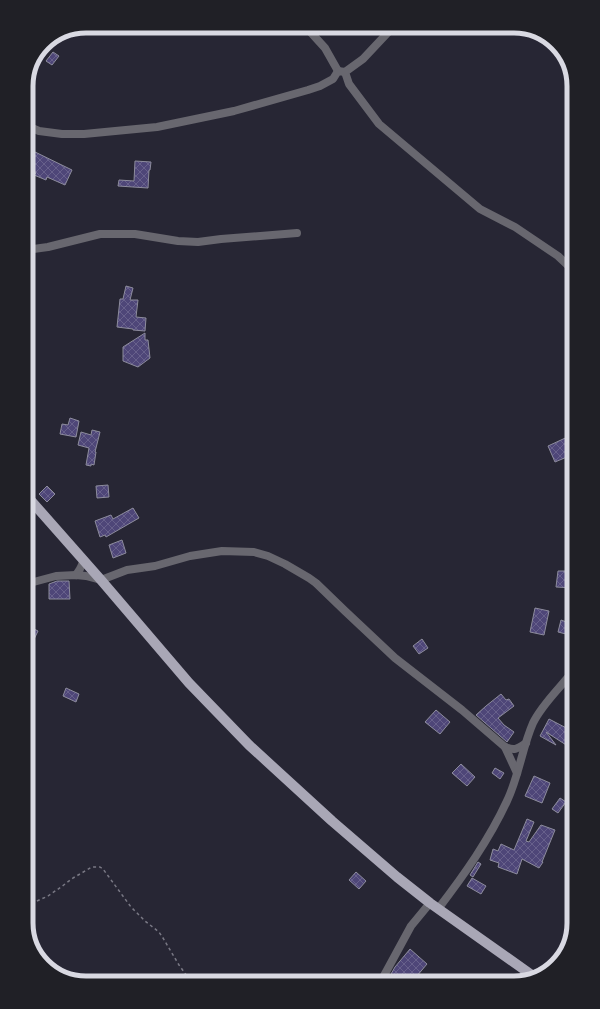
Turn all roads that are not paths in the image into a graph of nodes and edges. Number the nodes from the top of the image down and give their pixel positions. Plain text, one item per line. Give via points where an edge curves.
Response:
1 (311, 33) edge
2 (387, 33) edge
3 (342, 72) junction
4 (33, 128) edge
5 (297, 233) dead end
6 (33, 249) edge
7 (567, 264) edge
8 (33, 502) edge
9 (84, 560) junction
10 (76, 575) junction
11 (101, 580) junction
12 (33, 582) edge
13 (567, 678) edge
14 (526, 743) junction
15 (505, 747) junction
16 (517, 774) junction
17 (430, 903) junction
18 (438, 909) junction
19 (529, 973) edge
20 (384, 976) edge

1 - 3 street
2 - 3 street via 363,59
3 - 4 street via 320,86 308,90 234,111 156,127 84,134 62,134
3 - 7 street via 379,124 480,209 515,227
5 - 6 street via 198,242 135,234 100,234
8 - 9 main road
9 - 10 street
9 - 11 main road
10 - 11 street
10 - 12 street via 56,576
11 - 15 street via 127,570 215,552 254,552 268,556 316,583 396,658
11 - 17 main road via 189,683 249,745 332,821
13 - 14 street via 534,722
14 - 15 street via 517,749
14 - 16 street
15 - 16 street
16 - 18 street via 508,801 484,846
17 - 18 main road
17 - 20 street via 411,926
18 - 19 main road

